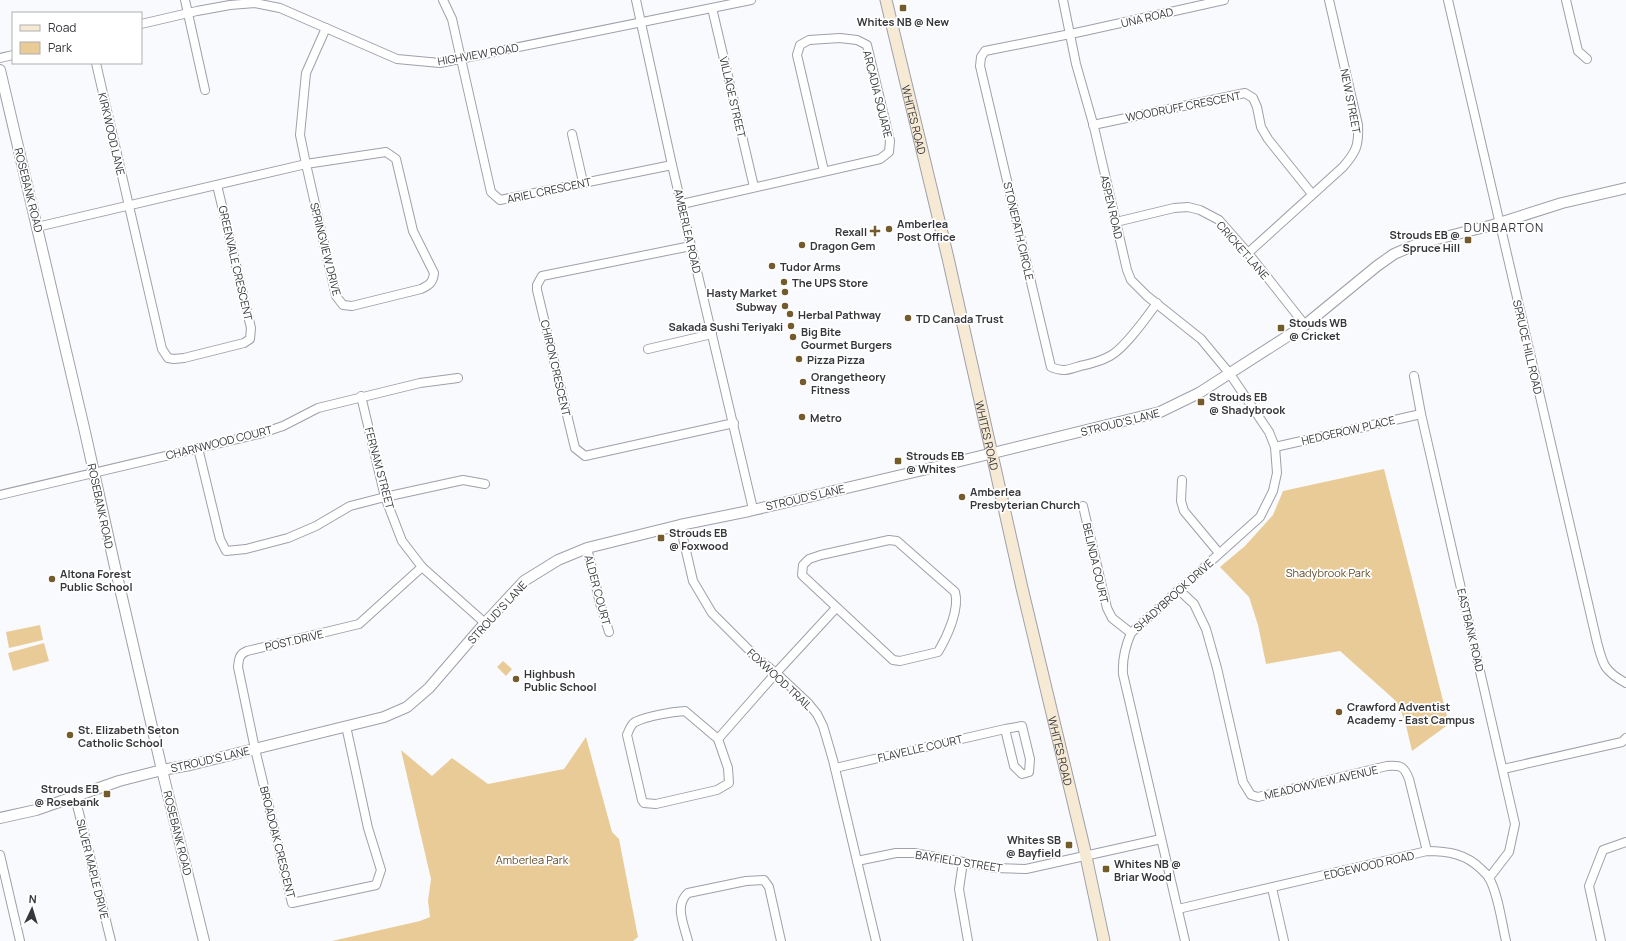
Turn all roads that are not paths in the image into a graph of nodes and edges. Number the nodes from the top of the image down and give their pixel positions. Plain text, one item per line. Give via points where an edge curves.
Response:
1 (185, 0) edge
2 (443, 0) edge
3 (636, 0) edge
4 (751, 0) edge
5 (886, 0) edge
6 (1063, 0) edge
7 (1224, 0) edge
8 (1329, 0) edge
9 (1448, 0) edge
10 (1566, 0) edge
11 (712, 8) junction
12 (188, 14) junction
13 (640, 22) junction
14 (142, 24) edge
15 (326, 28) junction
16 (1070, 34) junction
17 (12, 55) edge
18 (0, 58) edge
19 (460, 59) junction
20 (1587, 59) dead end
21 (96, 64) edge
22 (0, 70) edge
23 (205, 90) dead end
24 (1093, 125) junction
25 (572, 134) dead end
26 (306, 164) junction
27 (672, 165) junction
28 (824, 171) junction
29 (582, 182) junction
30 (218, 185) junction
31 (754, 187) junction
32 (1626, 188) edge
33 (1312, 194) junction
34 (682, 204) junction
35 (129, 205) junction
36 (1116, 222) junction
37 (1499, 222) junction
38 (37, 227) junction
39 (691, 246) junction
40 (1248, 253) junction
41 (1157, 303) junction
42 (1305, 325) junction
43 (712, 334) junction
44 (648, 349) dead end
45 (1230, 374) junction
46 (1414, 376) dead end
47 (458, 378) dead end
48 (361, 396) junction
49 (1421, 414) junction
50 (734, 423) junction
51 (1275, 447) junction
52 (198, 448) junction
53 (992, 452) junction
54 (94, 472) junction
55 (1182, 480) dead end
56 (485, 484) dead end
57 (0, 494) edge
58 (385, 497) junction
59 (1083, 506) dead end
60 (753, 509) junction
61 (680, 525) junction
62 (587, 548) junction
63 (1219, 553) junction
64 (422, 567) junction
65 (1179, 590) junction
66 (836, 608) junction
67 (485, 624) junction
68 (609, 632) dead end
69 (1131, 633) junction
70 (776, 673) junction
71 (1626, 683) edge
72 (346, 726) junction
73 (1005, 729) junction
74 (1626, 738) edge
75 (718, 739) junction
76 (255, 749) junction
77 (835, 768) junction
78 (1503, 769) junction
79 (162, 770) junction
80 (75, 797) junction
81 (0, 818) edge
82 (1161, 839) junction
83 (1626, 842) edge
84 (1427, 851) junction
85 (0, 855) edge
86 (1085, 856) junction
87 (857, 861) junction
88 (963, 862) junction
89 (1489, 878) junction
90 (1272, 888) junction
91 (1178, 910) junction
92 (20, 941) edge
93 (111, 941) edge
94 (204, 941) edge
95 (688, 941) edge
96 (781, 941) edge
97 (876, 941) edge
98 (968, 941) edge
99 (1104, 941) edge
100 (1185, 941) edge
101 (1284, 941) edge
102 (1506, 941) edge
103 (1601, 941) edge

1 - 12 street
2 - 19 street via 452,19
3 - 13 street, AMBERLEA ROAD
4 - 11 street, HIGHVIEW ROAD
5 - 53 main road, WHITES ROAD
6 - 16 street, ASPEN ROAD
7 - 16 street, UNA ROAD
8 - 33 street, NEW STREET via 1359,136 1355,153
9 - 37 street, SPRUCE HILL ROAD
10 - 20 street via 1578,51
11 - 13 street, HIGHVIEW ROAD
11 - 31 street, VILLAGE STREET
12 - 14 street, HIGHVIEW ROAD
12 - 15 street, HIGHVIEW ROAD via 230,5 255,4 280,8
12 - 23 street
13 - 19 street, HIGHVIEW ROAD
13 - 27 street, AMBERLEA ROAD
15 - 19 street, HIGHVIEW ROAD via 397,59 440,63
15 - 26 street via 306,73 300,135
16 - 24 street, ASPEN ROAD
16 - 41 street, STONEPATH CIRCLE via 985,51 980,66 1051,366 1060,371 1066,370 1110,356 1120,348
17 - 18 street
19 - 29 street, ARIEL CRESCENT via 491,192 500,200
21 - 35 street, KIRKWOOD LANE
22 - 38 street, ROSEBANK ROAD
24 - 33 street, WOODRUFF CRESCENT via 1245,93 1253,98 1268,139
24 - 36 street, ASPEN ROAD
25 - 29 street
26 - 26 street, SPRINGVIEW DRIVE via 336,296 343,305 352,306 430,285 434,273 413,232 396,159 386,152
26 - 30 street, SPRINGVIEW DRIVE
27 - 29 street, ARIEL CRESCENT
27 - 34 street, AMBERLEA ROAD
28 - 28 street, ARCADIA SQUARE via 880,159 889,152 890,141 867,45 857,40 809,40 800,45 797,55
28 - 31 street, ARCADIA SQUARE
30 - 35 street, SPRINGVIEW DRIVE
30 - 35 street, GREENVALE CRESCENT via 251,328 250,339 244,343 184,358 168,358 162,349
31 - 34 street, ARCADIA SQUARE
32 - 37 street, STROUD'S LANE via 1562,203
33 - 40 street, NEW STREET
34 - 39 street, AMBERLEA ROAD
35 - 38 street, SPRINGVIEW DRIVE
36 - 40 street, CRICKET LANE via 1188,207 1219,220
36 - 41 street, ASPEN ROAD via 1131,280
37 - 42 street, STROUD'S LANE via 1417,244 1394,254
37 - 71 street, SPRUCE HILL ROAD via 1603,664 1614,676
38 - 54 street, ROSEBANK ROAD
39 - 43 street, AMBERLEA ROAD
39 - 50 street, CHIRON CRESCENT via 542,276 537,290 574,448 585,456
40 - 42 street, CRICKET LANE
41 - 45 street, ASPEN ROAD via 1201,339
42 - 45 street, STROUD'S LANE
43 - 44 street
43 - 50 street, AMBERLEA ROAD
45 - 51 street, SHADYBROOK DRIVE via 1269,432
45 - 53 street, STROUD'S LANE via 1160,412
46 - 49 street, EASTBANK ROAD
47 - 48 street, CHARNWOOD COURT via 420,383
48 - 52 street, CHARNWOOD COURT via 318,408 283,426 260,434
48 - 58 street, FERNAM STREET
49 - 51 street, HEDGEROW PLACE
49 - 78 street, EASTBANK ROAD
50 - 60 street, AMBERLEA ROAD
51 - 63 street, SHADYBROOK DRIVE via 1277,473 1273,491 1260,517
52 - 54 street, CHARNWOOD COURT
52 - 58 street via 220,539 226,551 246,549 288,538 316,526 350,506
53 - 60 street, STROUD'S LANE
53 - 86 main road, WHITES ROAD
54 - 57 street, CHARNWOOD COURT
54 - 79 street, ROSEBANK ROAD
55 - 63 street via 1181,501 1184,511
56 - 58 street via 463,480
58 - 64 street, FERNAM STREET via 402,541
59 - 69 street, BELINDA COURT via 1107,608 1112,618
60 - 61 street, STROUD'S LANE
61 - 62 street, STROUD'S LANE
61 - 70 street, FOXWOOD TRAIL via 693,581 712,613 758,659
62 - 67 street, STROUD'S LANE via 558,560 524,581
62 - 68 street, ALDER COURT
63 - 65 street, SHADYBROOK DRIVE
64 - 67 street, FERNAM STREET
64 - 76 street, POST DRIVE via 359,624 252,650 239,658 238,667
65 - 69 street, SHADYBROOK DRIVE
65 - 84 street, MEADOWVIEW AVENUE via 1194,604 1206,629 1243,782 1251,795 1258,797 1398,765 1406,770
66 - 66 street via 893,660 900,661 938,652 945,640 957,599 955,592 897,541 888,540 821,555 803,565 802,575
66 - 70 street
67 - 72 street, STROUD'S LANE via 429,688 407,707 384,717
69 - 82 street, SHADYBROOK DRIVE via 1124,650 1123,674
70 - 75 street
70 - 77 street, FOXWOOD TRAIL via 817,714 824,726
72 - 76 street, STROUD'S LANE
72 - 76 street, BROADOAK CRESCENT via 368,828 381,870 376,885 292,903
73 - 73 street, FLAVELLE COURT via 1014,766 1022,774 1028,772 1030,759 1022,726
73 - 77 street, FLAVELLE COURT
74 - 78 street via 1622,742
75 - 75 street via 685,711 670,712 634,722 627,735 644,803 656,804 717,790 729,783 728,768
76 - 79 street, STROUD'S LANE
77 - 87 street, FOXWOOD TRAIL
78 - 89 street, EASTBANK ROAD via 1515,824 1509,852
79 - 80 street, STROUD'S LANE via 119,781
79 - 94 street, ROSEBANK ROAD
80 - 81 street, STROUD'S LANE via 36,810
80 - 93 street, SILVER MAPLE DRIVE
82 - 86 street, BAYFIELD STREET
82 - 91 street, SHADYBROOK DRIVE
83 - 103 street via 1603,850 1589,886
84 - 89 street, EDGEWOOD ROAD via 1453,853 1466,858
84 - 90 street, EDGEWOOD ROAD
85 - 92 street
86 - 88 street, BAYFIELD STREET via 1026,868 996,868
86 - 99 main road, WHITES ROAD
87 - 88 street, BAYFIELD STREET via 896,853 914,853
87 - 97 street, FOXWOOD TRAIL
88 - 98 street via 959,889
89 - 102 street, EDGEWOOD ROAD
90 - 91 street, EDGEWOOD ROAD
90 - 101 street
91 - 100 street, SHADYBROOK DRIVE
95 - 96 street via 680,907 682,898 688,893 746,881 764,880 769,887

